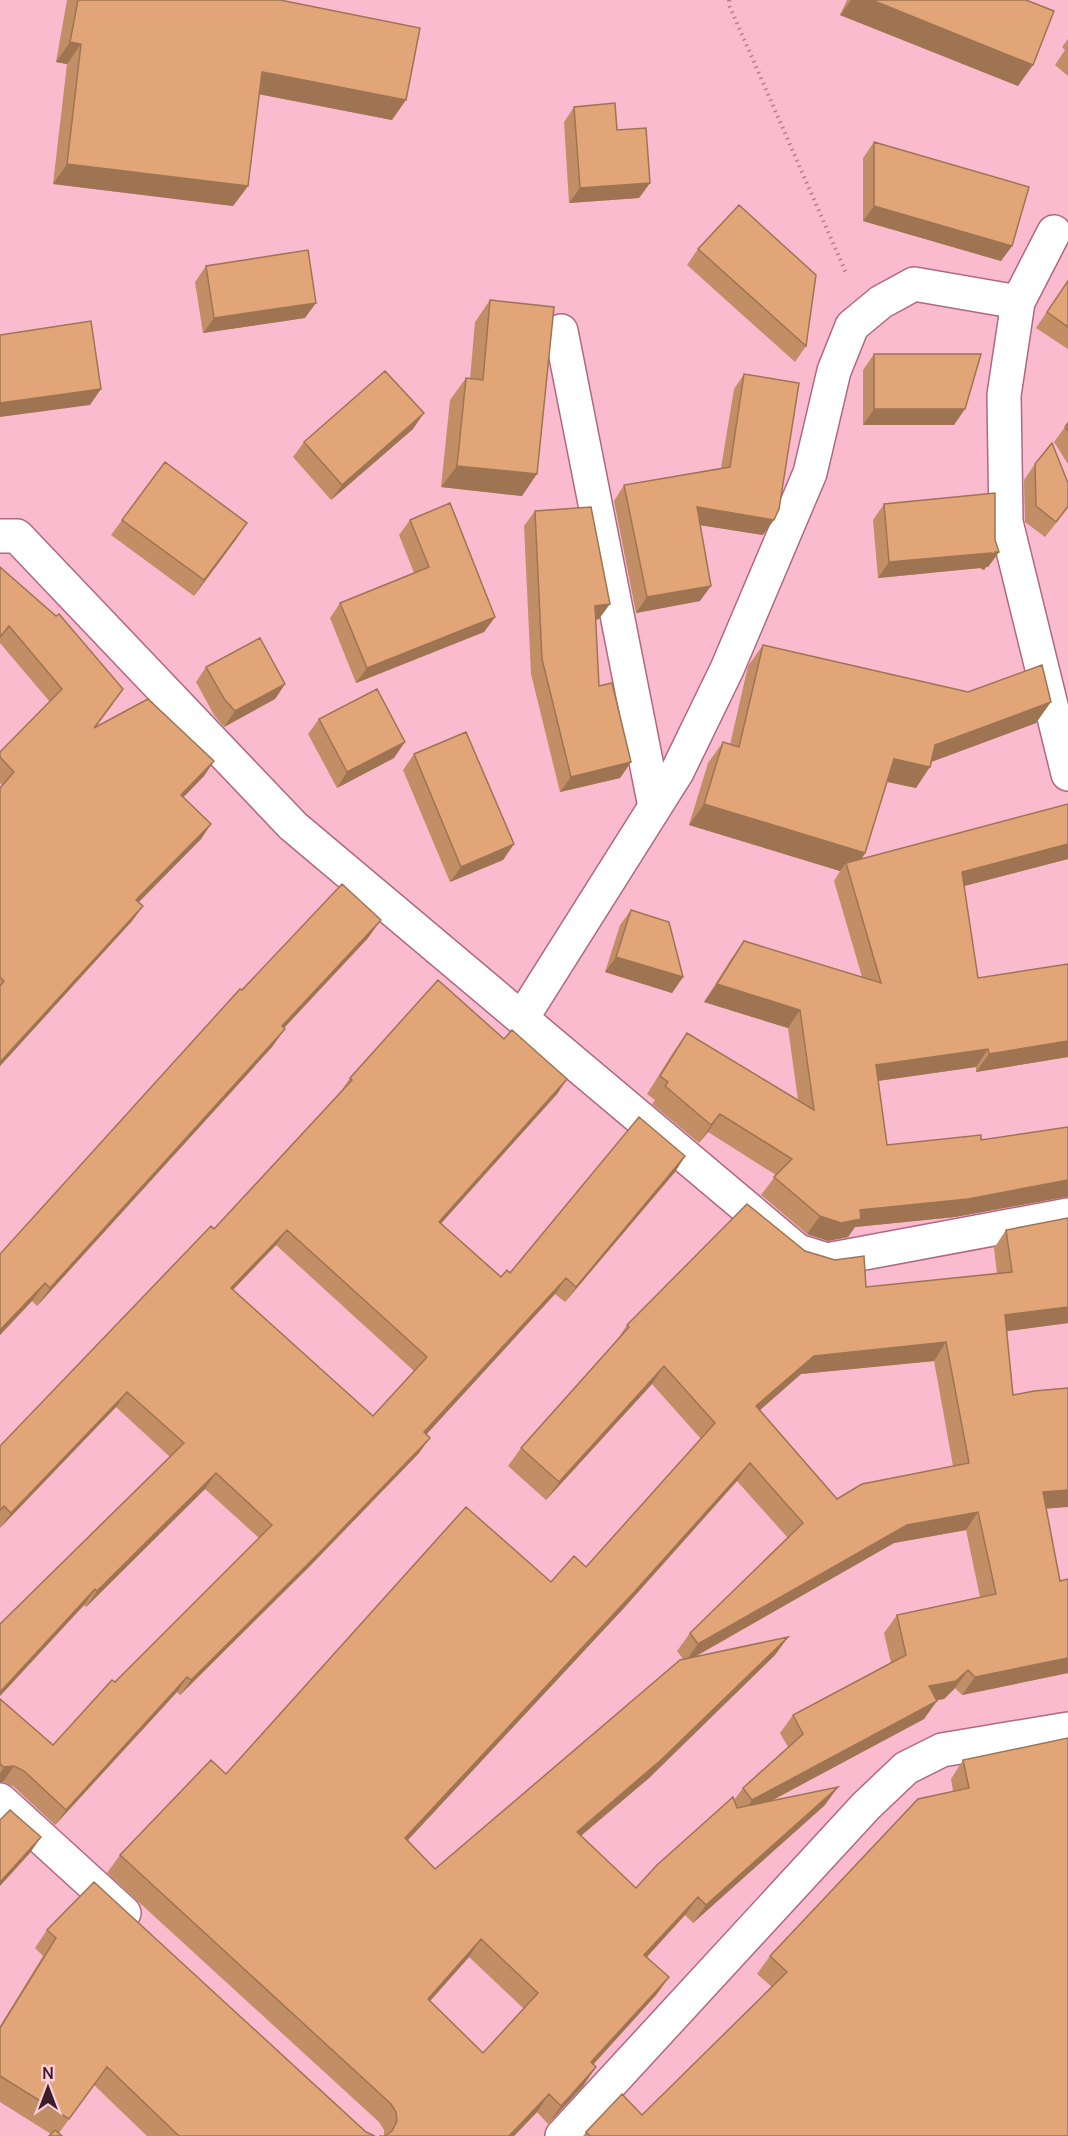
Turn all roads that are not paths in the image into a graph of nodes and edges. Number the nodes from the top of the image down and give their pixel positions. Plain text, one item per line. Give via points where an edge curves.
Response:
1 (1054, 232) dead end
2 (1018, 302) junction
3 (561, 331) dead end
4 (0, 536) edge
5 (1068, 774) edge
6 (655, 807) junction
7 (522, 1018) junction
8 (1068, 1215) edge
9 (1068, 1729) edge
10 (0, 1800) edge
11 (148, 1936) edge
12 (562, 2136) edge

1 - 2 street
2 - 5 street via 1004,395 1006,522
2 - 6 street via 914,284 881,302 852,326 834,371 810,473 727,669 677,772
3 - 6 street
4 - 7 street via 17,536 293,826
6 - 7 street
7 - 8 street via 798,1251 827,1260
9 - 12 street via 942,1750 906,1768 866,1806
10 - 11 street

